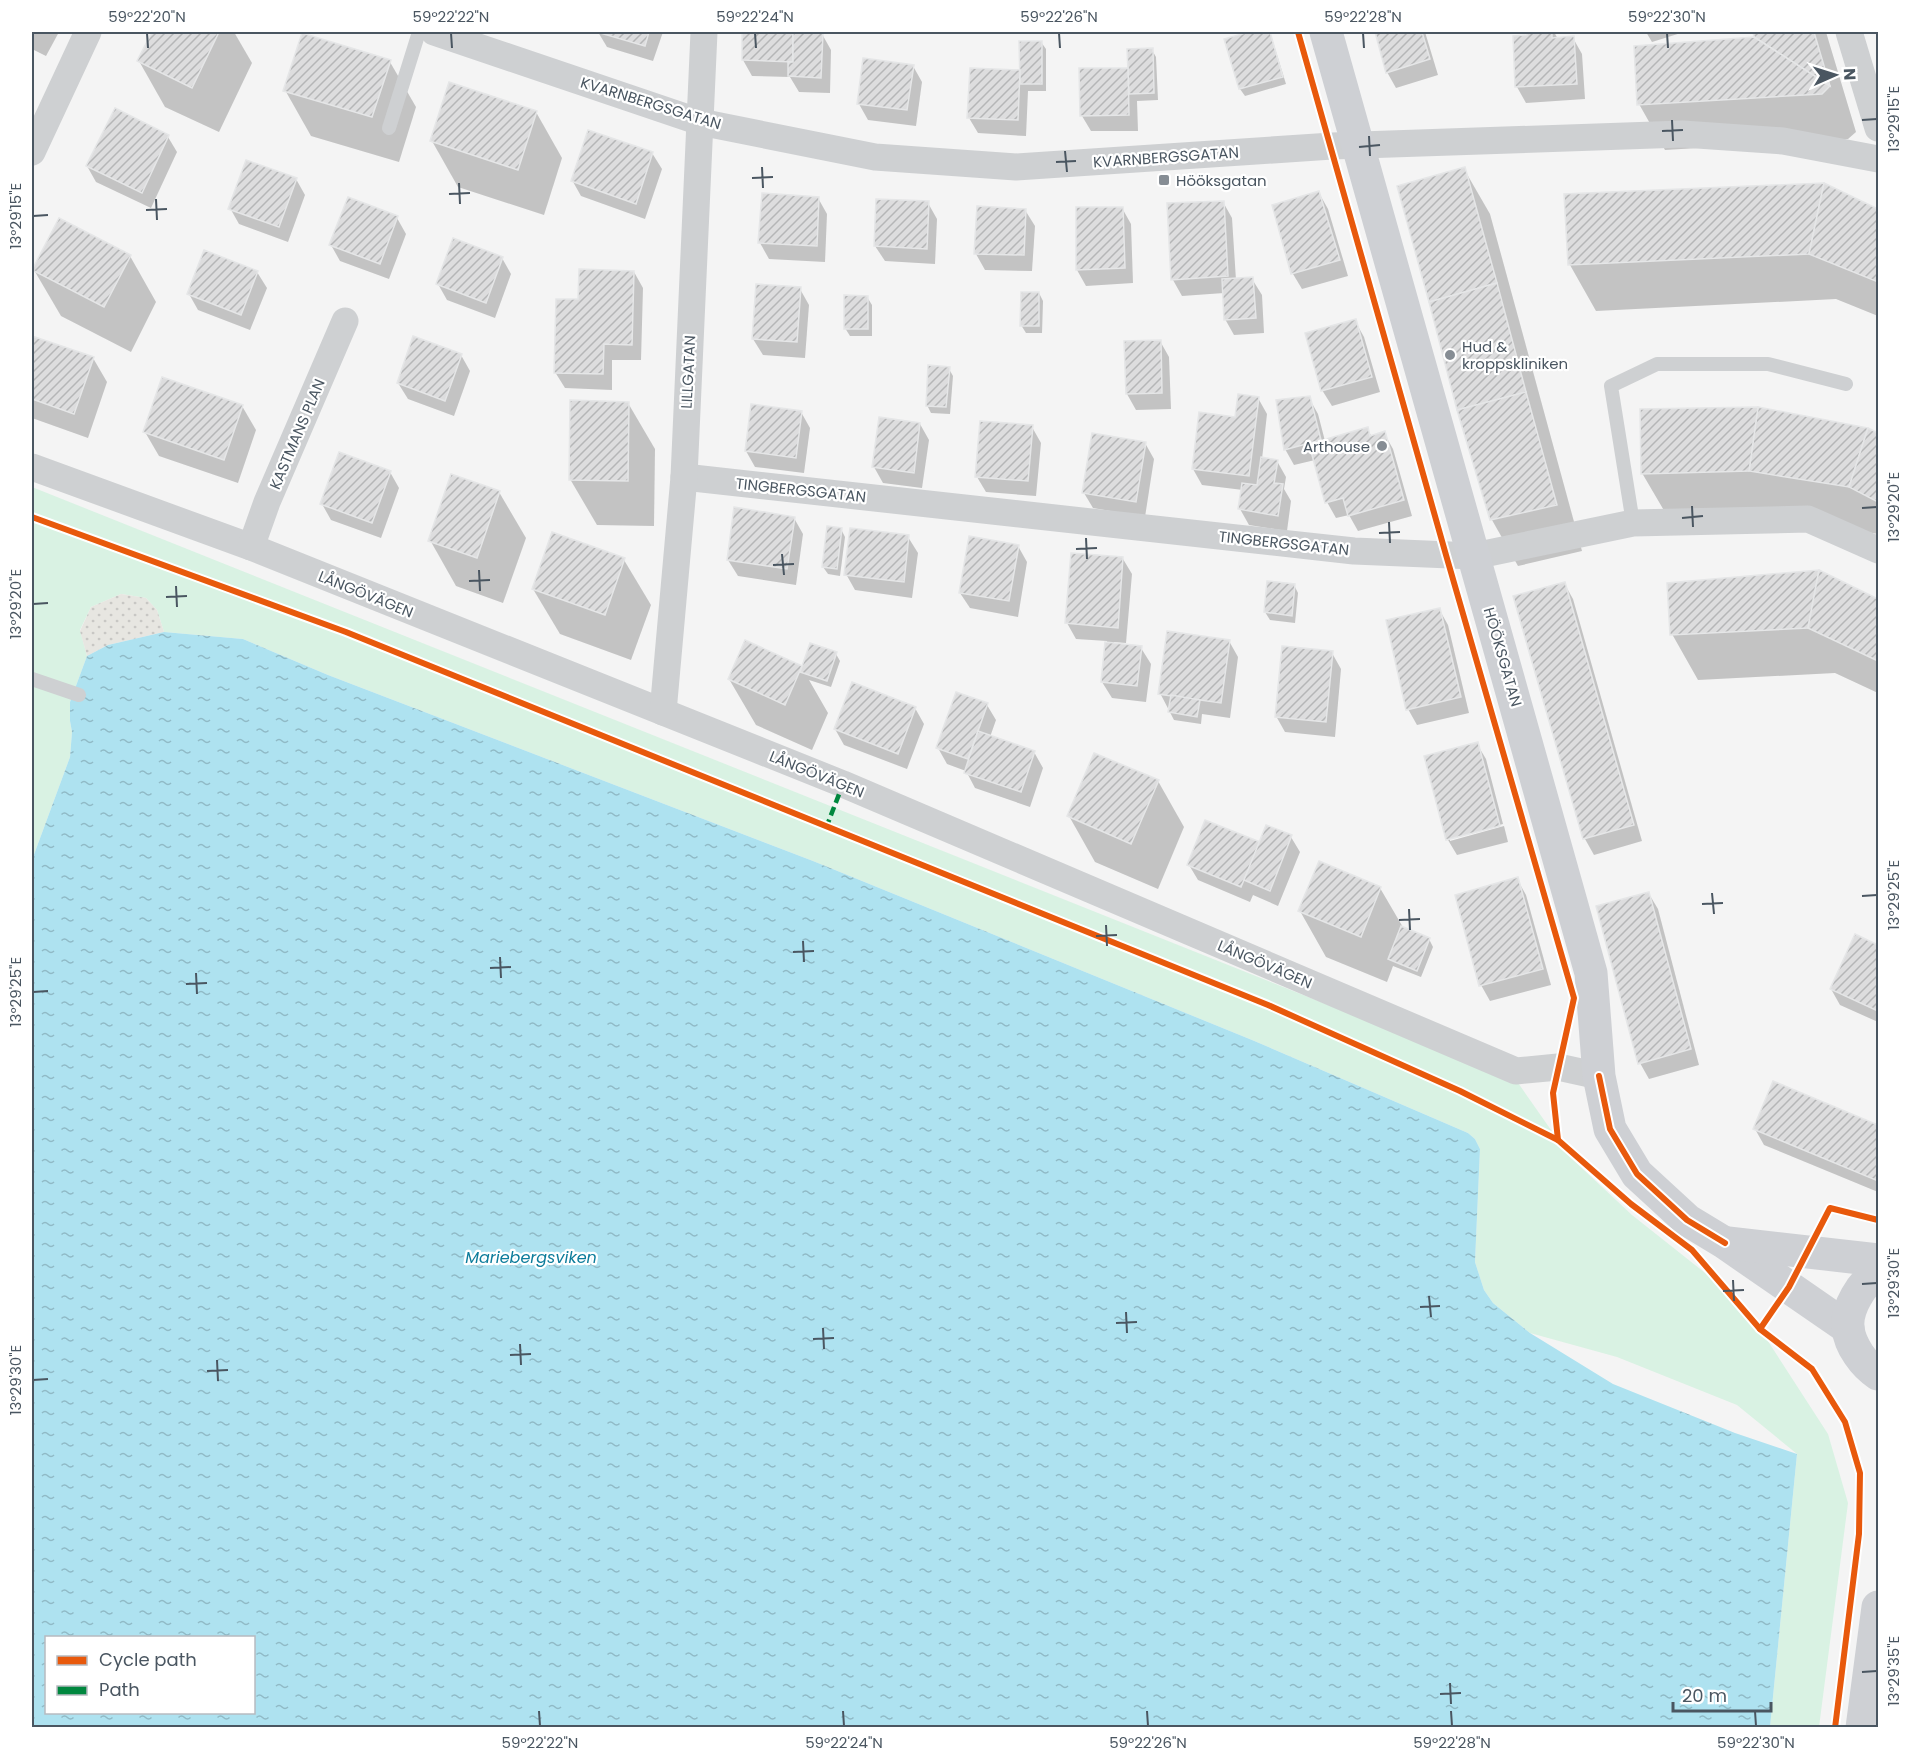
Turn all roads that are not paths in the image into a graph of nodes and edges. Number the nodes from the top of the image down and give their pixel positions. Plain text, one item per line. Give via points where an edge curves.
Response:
1 (88, 32) edge
2 (419, 32) edge
3 (434, 32) edge
4 (704, 32) edge
5 (1326, 32) edge
6 (1849, 32) edge
7 (700, 122) junction
8 (389, 128) dead end
9 (1878, 128) edge
10 (1360, 146) junction
11 (32, 152) edge
12 (1878, 159) edge
13 (345, 321) dead end
14 (1846, 384) dead end
15 (32, 467) edge
16 (684, 477) junction
17 (1633, 523) junction
18 (250, 547) junction
19 (1878, 549) edge
20 (1474, 556) junction
21 (32, 679) edge
22 (79, 695) dead end
23 (663, 712) junction
24 (1599, 1076) junction
25 (1725, 1243) junction
26 (1878, 1260) edge
27 (1878, 1272) edge
28 (1848, 1328) junction
29 (1878, 1378) edge
30 (1878, 1607) edge
31 (1862, 1728) edge

1 - 11 street
2 - 8 lane
3 - 7 street, KVARNBERGSGATAN
4 - 7 street, LILLGATAN
5 - 10 street, HÖÖKSGATAN
6 - 9 street
7 - 10 street, KVARNBERGSGATAN via 875,157 1017,167
7 - 16 street, LILLGATAN
10 - 12 street, KVARNBERGSGATAN via 1683,134 1783,141
10 - 20 street, HÖÖKSGATAN
13 - 18 street, KASTMANS PLAN
14 - 17 lane via 1768,364 1657,364 1611,386
15 - 18 street, LÅNGÖVÄGEN
16 - 20 street, TINGBERGSGATAN via 1354,551
16 - 23 street, LILLGATAN
17 - 19 street, TINGBERGSGATAN via 1808,519
17 - 20 street, TINGBERGSGATAN
18 - 23 street, LÅNGÖVÄGEN
20 - 24 street, HÖÖKSGATAN via 1591,973
21 - 22 lane
23 - 24 street, LÅNGÖVÄGEN via 854,789 1516,1071 1558,1067
24 - 25 street, HÖÖKSGATAN via 1610,1129 1637,1174 1687,1220
25 - 26 street, HÖÖKSGATAN
25 - 28 street, HÖÖKSGATAN
27 - 28 street via 1862,1287 1853,1304
28 - 29 street via 1856,1351
30 - 31 street

